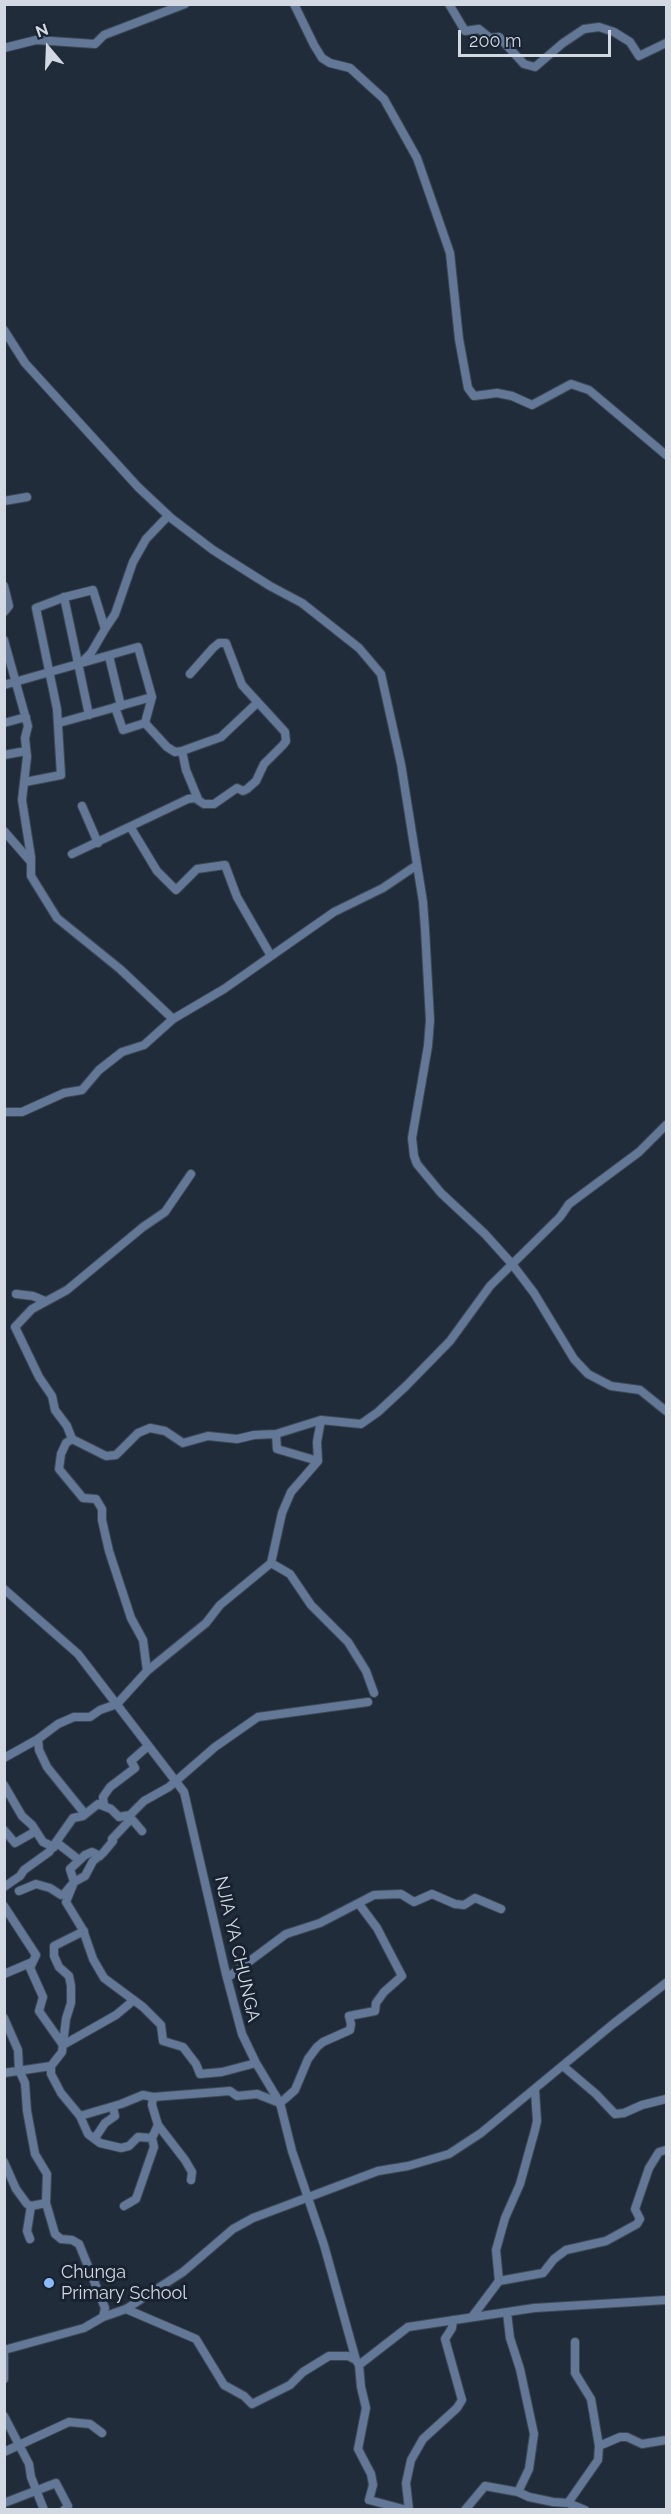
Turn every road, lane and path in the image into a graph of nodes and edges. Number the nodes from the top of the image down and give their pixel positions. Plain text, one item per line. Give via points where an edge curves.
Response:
1 (185, 4) edge
2 (294, 4) edge
3 (449, 4) edge
4 (666, 43) edge
5 (4, 48) edge
6 (4, 330) edge
7 (666, 455) edge
8 (27, 497) dead end
9 (4, 501) edge
10 (168, 516) junction
11 (4, 586) edge
12 (64, 597) junction
13 (4, 612) edge
14 (105, 629) junction
15 (4, 640) edge
16 (110, 656) junction
17 (79, 665) junction
18 (49, 674) junction
19 (190, 674) dead end
20 (16, 682) junction
21 (4, 685) edge
22 (152, 697) junction
23 (257, 703) junction
24 (118, 707) junction
25 (89, 715) junction
26 (26, 717) junction
27 (4, 723) edge
28 (59, 723) junction
29 (145, 723) junction
30 (26, 751) junction
31 (182, 751) junction
32 (4, 755) edge
33 (25, 782) junction
34 (198, 800) junction
35 (82, 806) dead end
36 (131, 828) junction
37 (4, 831) edge
38 (98, 843) junction
39 (72, 854) dead end
40 (31, 862) junction
41 (417, 865) junction
42 (271, 956) junction
43 (173, 1019) junction
44 (4, 1112) edge
45 (666, 1125) edge
46 (191, 1174) dead end
47 (512, 1264) junction
48 (16, 1294) dead end
49 (45, 1301) junction
50 (666, 1411) edge
51 (321, 1420) junction
52 (276, 1434) junction
53 (72, 1439) junction
54 (318, 1461) junction
55 (271, 1563) junction
56 (4, 1589) edge
57 (147, 1671) junction
58 (374, 1693) dead end
59 (369, 1702) dead end
60 (117, 1704) junction
61 (38, 1739) junction
62 (148, 1746) junction
63 (4, 1758) edge
64 (174, 1781) junction
65 (4, 1785) edge
66 (104, 1806) junction
67 (85, 1814) junction
68 (130, 1816) junction
69 (4, 1830) edge
70 (142, 1831) dead end
71 (36, 1832) junction
72 (55, 1844) junction
73 (100, 1856) junction
74 (79, 1860) junction
75 (74, 1882) junction
76 (4, 1887) edge
77 (19, 1891) dead end
78 (359, 1904) junction
79 (4, 1906) edge
80 (501, 1909) dead end
81 (84, 1932) junction
82 (30, 1963) junction
83 (4, 1974) edge
84 (227, 1978) junction
85 (666, 1983) edge
86 (134, 2000) junction
87 (4, 2018) edge
88 (63, 2044) junction
89 (256, 2064) junction
90 (51, 2066) junction
91 (563, 2066) junction
92 (19, 2070) junction
93 (4, 2073) edge
94 (535, 2090) junction
95 (153, 2097) junction
96 (666, 2099) edge
97 (280, 2103) junction
98 (113, 2107) junction
99 (80, 2116) junction
100 (158, 2126) junction
101 (95, 2138) junction
102 (152, 2138) junction
103 (666, 2150) edge
104 (5, 2161) edge
105 (191, 2180) dead end
106 (306, 2198) junction
107 (46, 2203) junction
108 (31, 2206) junction
109 (124, 2206) dead end
110 (30, 2239) dead end
111 (499, 2282) junction
112 (666, 2300) edge
113 (126, 2309) junction
114 (507, 2313) junction
115 (103, 2317) junction
116 (472, 2317) junction
117 (453, 2320) junction
118 (575, 2342) dead end
119 (4, 2352) edge
120 (358, 2362) junction
121 (4, 2379) edge
122 (4, 2416) edge
123 (102, 2433) dead end
124 (666, 2439) edge
125 (20, 2444) junction
126 (600, 2446) junction
127 (4, 2452) edge
128 (36, 2490) junction
129 (518, 2492) junction
130 (369, 2500) junction
131 (568, 2503) junction
132 (5, 2506) edge
133 (44, 2510) edge
134 (64, 2510) edge
135 (366, 2510) edge
136 (408, 2510) edge
137 (465, 2510) edge
138 (585, 2510) edge

1 - 5 street via 104,35 95,44 36,40
2 - 7 street via 322,58 350,68 384,99 417,158 450,253 459,339 468,388 474,396 497,393 532,405 571,384 589,390
3 - 4 street via 465,31 479,29 490,38 499,37 524,64 535,67 584,29 599,27 614,32 630,42 639,56
6 - 10 street via 25,363
8 - 9 street
10 - 14 street via 146,539 133,561 115,614
10 - 41 street via 213,550 302,603 345,636 381,674
11 - 13 street via 9,606
12 - 14 street via 93,590
12 - 17 street
12 - 18 street via 40,605 35,611
14 - 17 street
15 - 20 street
16 - 17 street
16 - 22 street via 138,647
16 - 24 street
17 - 18 street
17 - 25 street
18 - 20 street
18 - 28 street
19 - 23 street via 213,648 226,643 242,685
20 - 21 street
20 - 26 street
22 - 24 street
22 - 29 street
23 - 31 street via 221,737
23 - 34 street via 285,732 286,741 247,789 237,788 214,804
24 - 25 street
24 - 29 street via 123,730
25 - 28 street
26 - 27 street
26 - 30 street
28 - 33 street via 61,775
29 - 31 street via 166,747
30 - 32 street
30 - 33 street
31 - 34 street
33 - 40 street via 22,800
34 - 36 street via 188,799
35 - 38 street
36 - 38 street
36 - 42 street via 158,871 176,890 197,869 225,866 237,897
37 - 40 street
38 - 39 street
40 - 43 street via 36,887 57,918
41 - 42 street via 383,888 334,912
41 - 47 street via 430,1020 411,1146 417,1164 431,1182
42 - 43 street
43 - 44 street via 144,1045 122,1052 82,1090 64,1093 22,1112
45 - 47 street via 639,1152 569,1204
46 - 49 street via 165,1212 85,1277 55,1299
47 - 50 street via 588,1374 611,1386 640,1390
47 - 51 street via 490,1286 450,1341 378,1412 361,1424
48 - 49 street
49 - 53 street via 15,1327
51 - 52 street
51 - 54 street
52 - 53 street via 208,1436 183,1443 165,1431 150,1428 138,1433 116,1455 106,1456
52 - 54 street via 277,1449
53 - 57 street via 66,1443 59,1469 83,1498 96,1499 102,1509 109,1551 130,1618 143,1640
54 - 55 street via 291,1492
55 - 57 street
55 - 58 street via 290,1575 311,1605 348,1642
56 - 60 street, NJIA YA CHUNGA via 78,1654
57 - 60 street
59 - 64 street via 258,1717
60 - 61 street via 90,1717 58,1724
60 - 62 street, NJIA YA CHUNGA
61 - 63 street
61 - 67 street via 47,1767
62 - 64 street, NJIA YA CHUNGA
62 - 66 street via 131,1761 135,1768 110,1787 103,1797
64 - 68 street via 144,1801
64 - 84 street, NJIA YA CHUNGA via 188,1803
65 - 71 street via 18,1811
66 - 67 street via 94,1806
66 - 68 street via 119,1817
67 - 72 street via 73,1818
68 - 70 street
68 - 73 street
69 - 71 street via 15,1843
71 - 72 street via 43,1842
72 - 74 street
72 - 76 street
73 - 74 street via 92,1852
73 - 75 street via 85,1876
74 - 75 street via 70,1869
75 - 77 street via 61,1895 36,1884
75 - 81 street via 66,1902
78 - 80 street via 374,1896 401,1894 414,1902 432,1894 464,1905 475,1898
78 - 84 street via 286,1934
78 - 97 street via 377,1928 402,1976 384,1992 375,2011 349,2016 350,2030 317,2047 295,2090
79 - 82 street via 36,1955
81 - 86 street via 104,1978
81 - 88 street via 54,1946 54,1956 69,1976 71,1986
82 - 83 street
82 - 88 street via 43,1997 39,2011
84 - 89 street, NJIA YA CHUNGA via 242,2034
85 - 91 street
86 - 88 street via 116,2015
86 - 89 street via 161,2025 163,2041 183,2047 200,2074
87 - 92 street via 18,2050
88 - 90 street
89 - 97 street, NJIA YA CHUNGA
90 - 92 street
90 - 99 street via 55,2082
91 - 94 street
91 - 96 street via 615,2114
92 - 93 street
92 - 107 street via 26,2087 35,2154 47,2174
94 - 106 street via 449,2154 378,2171
94 - 111 street via 535,2130 496,2250
95 - 97 street via 230,2091 237,2096 257,2094
95 - 98 street via 143,2095
95 - 100 street
97 - 106 street, NJIA YA CHUNGA
98 - 99 street
98 - 101 street via 115,2116
99 - 101 street via 88,2134
100 - 102 street
100 - 105 street via 185,2160 192,2172
101 - 102 street via 121,2148 138,2137
102 - 109 street via 154,2146 136,2199
103 - 111 street via 654,2157 649,2168 635,2209 640,2220 637,2224 606,2241 566,2250 543,2273
104 - 108 street via 16,2189
106 - 113 street via 233,2229 183,2272
106 - 120 street, NJIA YA CHUNGA
107 - 108 street
107 - 115 street via 55,2234 79,2244 105,2308
108 - 110 street via 27,2231
111 - 116 street
112 - 114 street
113 - 115 street
113 - 120 street via 196,2339 224,2385 252,2404 290,2385 329,2356 348,2356
114 - 116 street
114 - 129 street via 534,2434 529,2469
115 - 119 street via 84,2328
116 - 117 street
117 - 120 street via 408,2327
117 - 136 street via 445,2339 462,2400 423,2439 411,2460 406,2483
118 - 126 street via 575,2373 591,2399
119 - 121 street
120 - 130 street, NJIA YA CHUNGA via 366,2408 358,2449 371,2474
122 - 125 street
123 - 125 street via 90,2424 69,2422
124 - 126 street via 642,2444 627,2437
125 - 127 street
125 - 128 street
126 - 131 street via 598,2460
128 - 132 street
128 - 133 street
128 - 134 street via 56,2483 68,2506
129 - 131 street
129 - 137 street via 484,2486
130 - 135 street, NJIA YA CHUNGA
130 - 136 street
131 - 138 street

